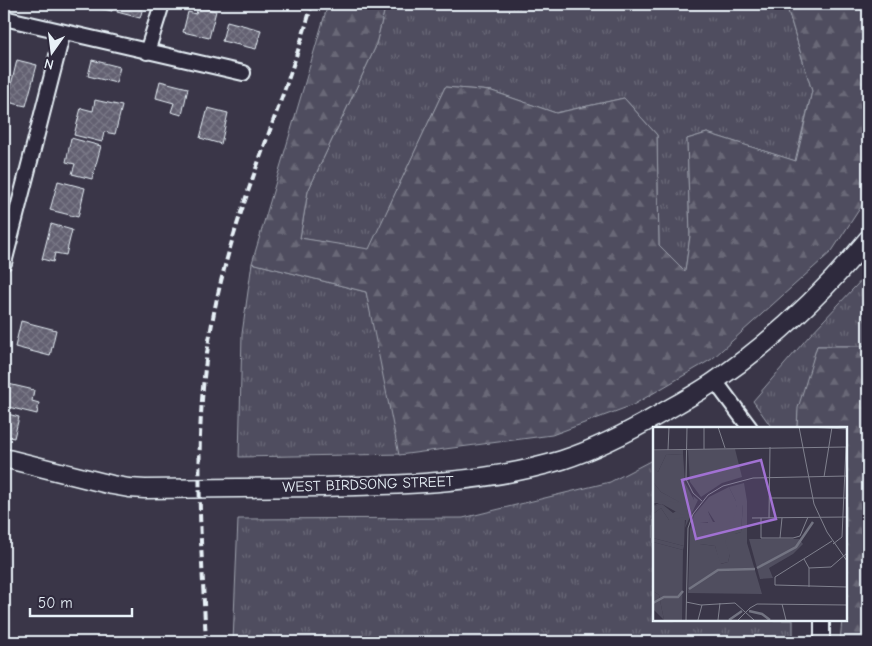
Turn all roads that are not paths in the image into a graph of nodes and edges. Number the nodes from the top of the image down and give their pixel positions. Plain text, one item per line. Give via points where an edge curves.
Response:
1 (162, 4) edge
2 (4, 18) edge
3 (63, 32) junction
4 (148, 52) junction
5 (243, 73) dead end
6 (868, 238) edge
7 (7, 240) edge
8 (4, 263) edge
9 (715, 381) junction
10 (749, 427) edge
11 (4, 458) edge
12 (822, 621) edge
13 (822, 642) edge

1 - 4 street
2 - 3 street
3 - 4 street
3 - 7 street
4 - 5 street
6 - 9 street, WEST BIRDSONG STREET via 805,307
7 - 8 street
9 - 10 street
9 - 11 street, WEST BIRDSONG STREET via 620,436 562,460 447,482 385,486 137,488 112,485
12 - 13 street

